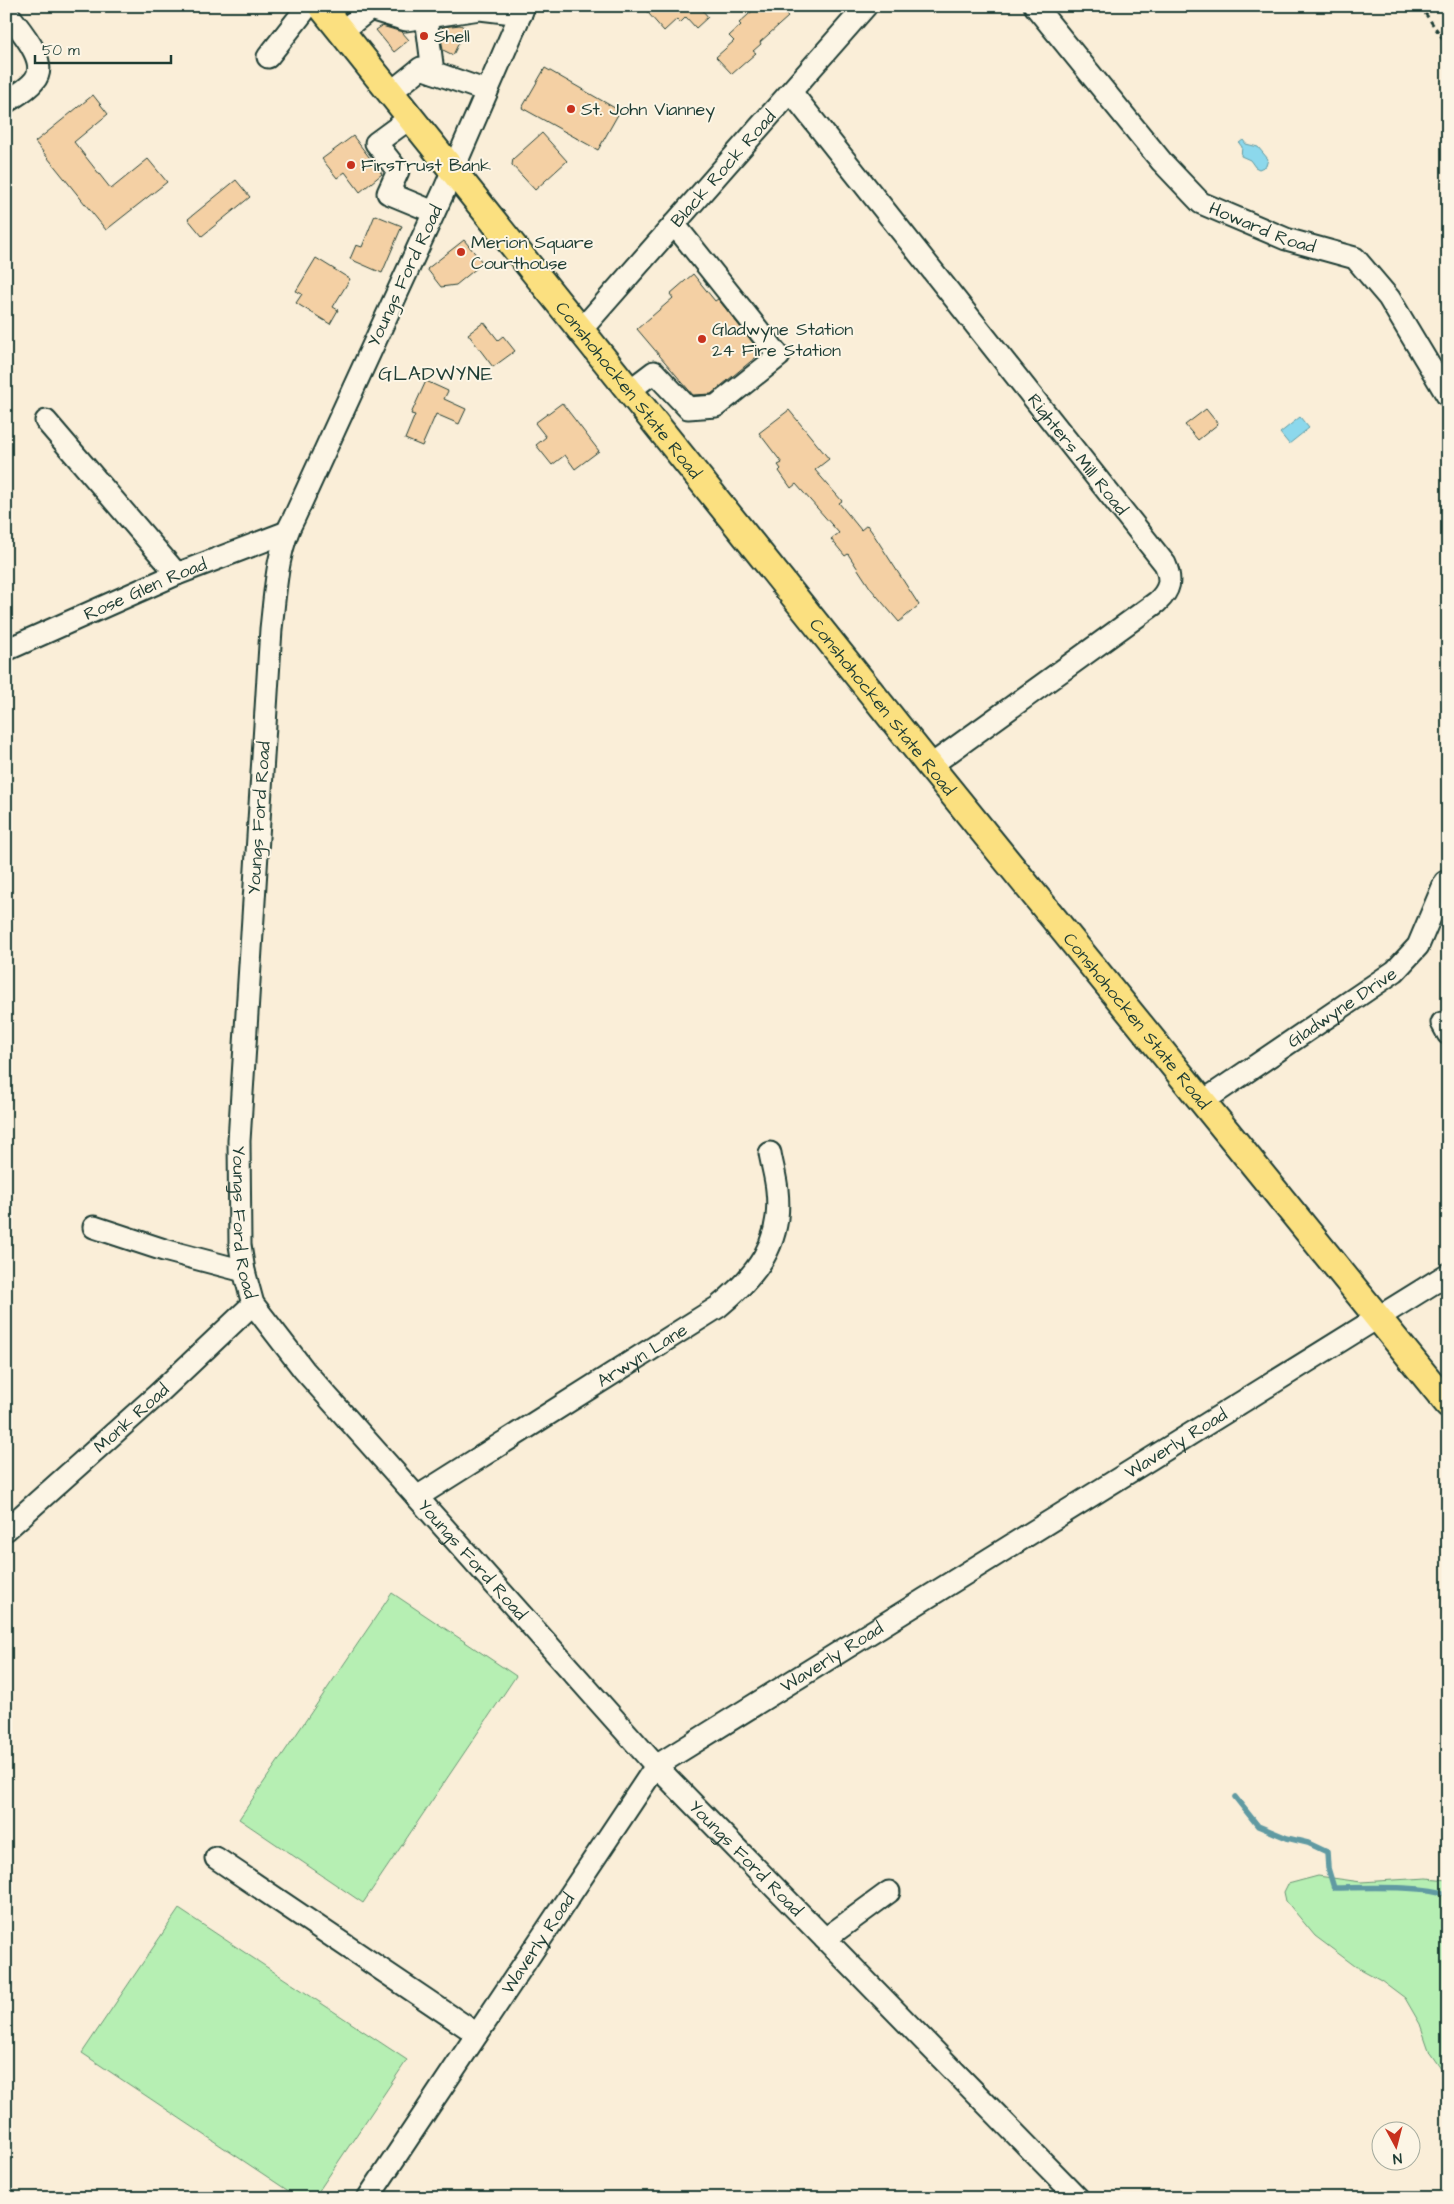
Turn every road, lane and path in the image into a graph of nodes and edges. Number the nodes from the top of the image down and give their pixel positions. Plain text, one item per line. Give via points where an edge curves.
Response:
1 (308, 6) edge
2 (321, 6) edge
3 (1034, 6) edge
4 (1420, 6) edge
5 (863, 7) edge
6 (371, 8) edge
7 (522, 10) edge
8 (6, 11) edge
9 (426, 17) junction
10 (342, 32) junction
11 (1448, 46) edge
12 (268, 57) dead end
13 (433, 72) junction
14 (487, 91) junction
15 (791, 92) junction
16 (390, 93) junction
17 (6, 102) edge
18 (410, 118) junction
19 (452, 170) junction
20 (434, 212) junction
21 (674, 224) junction
22 (581, 330) junction
23 (629, 391) junction
24 (1447, 395) edge
25 (46, 421) dead end
26 (286, 532) junction
27 (177, 574) junction
28 (6, 650) edge
29 (930, 766) junction
30 (1445, 882) dead end
31 (1202, 1102) junction
32 (770, 1153) dead end
33 (94, 1227) dead end
34 (244, 1271) junction
35 (1448, 1274) edge
36 (253, 1304) junction
37 (1377, 1318) junction
38 (1448, 1404) edge
39 (418, 1497) junction
40 (6, 1530) edge
41 (656, 1766) junction
42 (216, 1858) dead end
43 (889, 1892) dead end
44 (825, 1939) junction
45 (477, 2034) junction
46 (368, 2198) edge
47 (1078, 2198) edge

1 - 12 street
2 - 10 main road, Conshohocken State Road
3 - 24 street, Howard Road via 1162,162 1201,203 1286,239 1354,258 1389,298
4 - 11 path
5 - 15 street, Black Rock Road
6 - 9 street via 406,20
6 - 10 street
7 - 9 street via 480,9
7 - 14 street, Youngs Ford Road
8 - 17 street via 36,53 40,70 31,85
9 - 13 street
10 - 16 main road, Conshohocken State Road
13 - 14 street
13 - 16 street via 421,68
14 - 19 street, Youngs Ford Road
15 - 21 street, Black Rock Road
15 - 29 street, Righters Mill Road via 1169,573 1168,589 1157,602
16 - 18 main road, Conshohocken State Road
18 - 19 main road, Conshohocken State Road
18 - 20 street via 376,143 398,171 388,194
19 - 20 street, Youngs Ford Road
19 - 22 main road, Conshohocken State Road
20 - 26 street, Youngs Ford Road
21 - 22 street, Black Rock Road
21 - 23 street via 779,356 716,406 688,408 654,372
22 - 23 main road, Conshohocken State Road
23 - 29 main road, Conshohocken State Road
25 - 27 street
26 - 27 street, Rose Glen Road
26 - 34 street, Youngs Ford Road via 271,629 239,1142 239,1218
27 - 28 street, Rose Glen Road
29 - 31 main road, Conshohocken State Road
30 - 31 street, Gladwyne Drive via 1418,946 1395,971
31 - 37 main road, Conshohocken State Road
32 - 39 street, Arwyn Lane via 777,1191 775,1231 757,1270 734,1294 718,1308
33 - 34 street
34 - 36 street, Youngs Ford Road
35 - 37 street, Waverly Road
36 - 39 street, Youngs Ford Road via 304,1370
36 - 40 street, Monk Road
37 - 38 main road, Conshohocken State Road
37 - 41 street, Waverly Road
39 - 41 street, Youngs Ford Road
41 - 44 street, Youngs Ford Road
41 - 45 street, Waverly Road
42 - 45 street
43 - 44 street
44 - 47 street, Youngs Ford Road
45 - 46 street, Waverly Road

